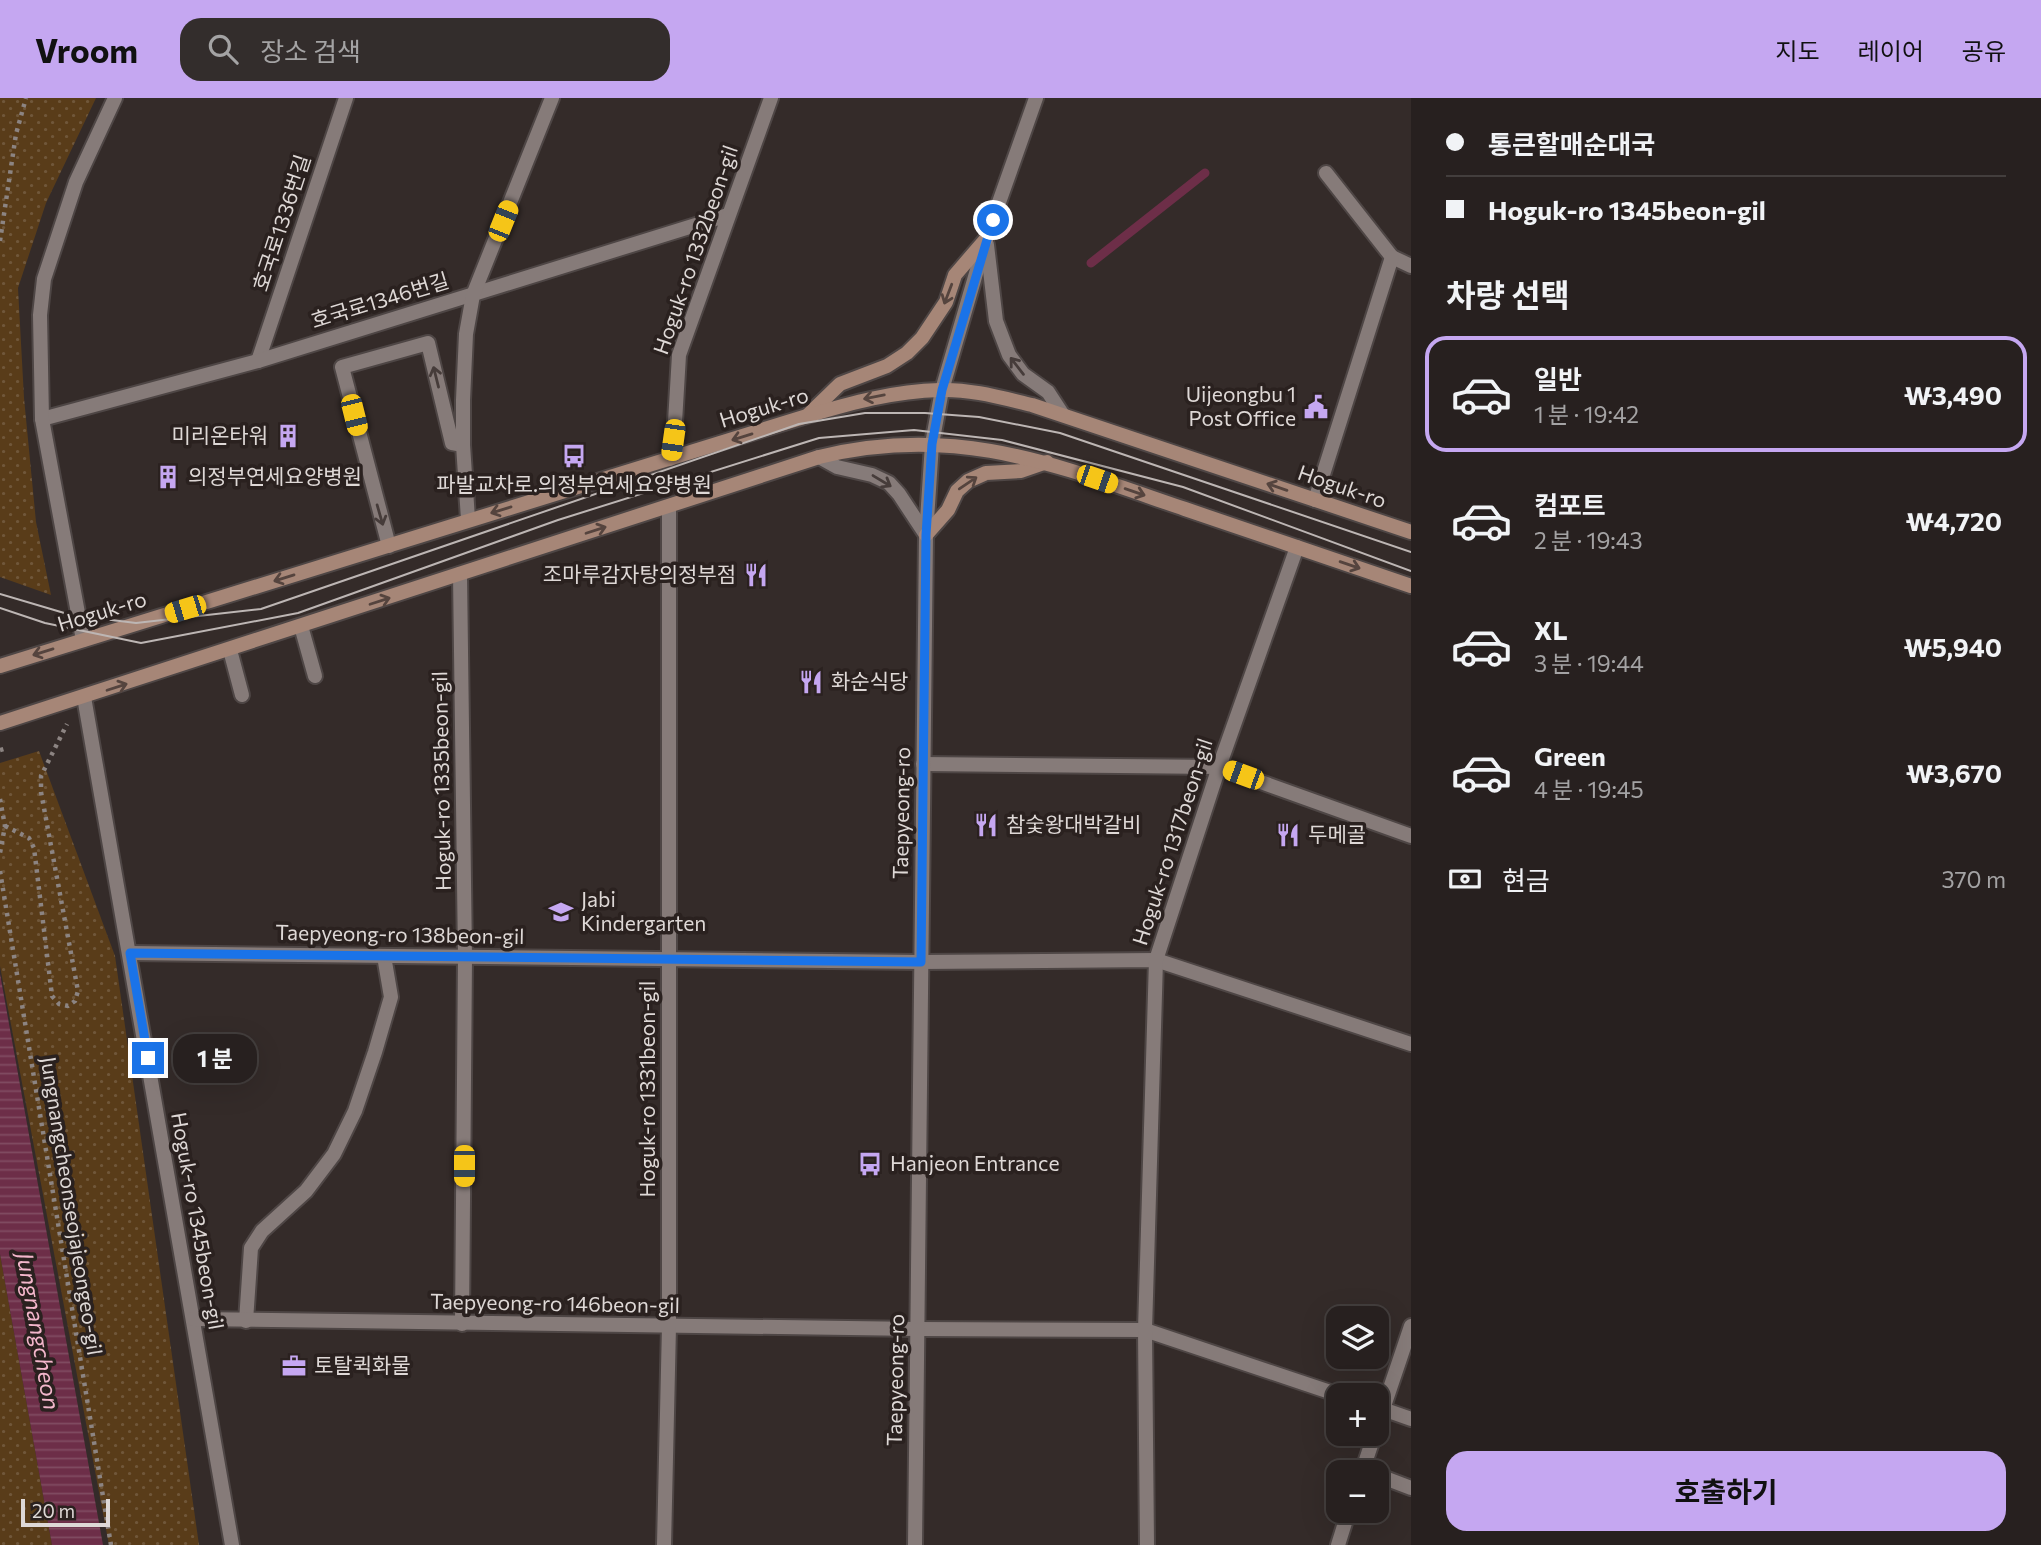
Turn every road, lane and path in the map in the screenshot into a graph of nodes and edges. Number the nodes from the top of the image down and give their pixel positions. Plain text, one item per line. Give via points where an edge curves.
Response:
1 (26, 98) edge
2 (115, 98) edge
3 (346, 98) edge
4 (552, 98) edge
5 (771, 98) edge
6 (1036, 98) edge
7 (1326, 173) dead end
8 (728, 215) junction
9 (986, 239) junction
10 (0, 241) edge
11 (1392, 257) junction
12 (1411, 266) edge
13 (473, 295) junction
14 (258, 361) junction
15 (942, 390) junction
16 (1063, 415) junction
17 (807, 416) junction
18 (43, 419) junction
19 (932, 444) junction
20 (463, 445) junction
21 (819, 457) junction
22 (670, 459) junction
23 (1047, 462) junction
24 (1315, 500) junction
25 (669, 506) junction
26 (468, 519) junction
27 (1410, 530) edge
28 (926, 535) junction
29 (389, 546) junction
30 (1297, 547) junction
31 (460, 574) junction
32 (1411, 586) edge
33 (301, 626) junction
34 (83, 640) junction
35 (230, 650) junction
36 (6, 664) edge
37 (315, 676) dead end
38 (242, 695) dead end
39 (84, 697) junction
40 (0, 723) edge
41 (7, 748) dead end
42 (0, 750) edge
43 (923, 764) junction
44 (1219, 766) junction
45 (0, 799) edge
46 (5, 826) junction
47 (1411, 836) edge
48 (0, 853) edge
49 (0, 872) edge
50 (130, 953) junction
51 (384, 956) junction
52 (465, 957) junction
53 (669, 959) junction
54 (1156, 960) junction
55 (921, 962) junction
56 (1411, 1044) edge
57 (193, 1319) junction
58 (246, 1321) junction
59 (463, 1324) junction
60 (669, 1326) junction
61 (1411, 1326) edge
62 (918, 1329) junction
63 (1144, 1330) junction
64 (1389, 1384) edge
65 (1326, 1391) edge
66 (1389, 1411) edge
67 (1411, 1419) edge
68 (1389, 1480) edge
69 (1411, 1488) edge
70 (1345, 1523) edge
71 (111, 1545) edge
72 (232, 1545) edge
73 (664, 1545) edge
74 (915, 1545) edge
75 (1147, 1545) edge
76 (1338, 1545) edge

1 - 10 path
2 - 18 street via 76,182 44,279 40,315
3 - 14 street, 호국로1336번길
4 - 13 street
5 - 8 street, Hoguk-ro 1332beon-gil
6 - 9 street, Taepyeong-ro
7 - 11 street
8 - 13 street, 호국로1346번길
8 - 22 street, Hoguk-ro 1332beon-gil via 679,355
9 - 15 street, Taepyeong-ro
16 -> 9 street via 1048,392 1023,374 1009,355 996,321
9 -> 17 street via 956,275 946,302 915,345 887,366 840,384
11 - 12 street
11 - 24 street
13 - 14 street, 호국로1346번길
13 - 20 street via 466,334
14 - 18 street, 호국로1346번길
15 - 16 street, Hoguk-ro via 986,394
15 -> 17 street, Hoguk-ro via 866,399
15 - 19 street, Taepyeong-ro
24 -> 16 street, Hoguk-ro
17 -> 22 street, Hoguk-ro
18 - 34 street
19 - 21 street via 872,446
19 - 23 street
19 - 28 street, Taepyeong-ro
20 - 26 street
20 -> 29 street via 452,443 428,344 342,367
21 - 25 street
21 -> 28 street via 889,483
22 -> 26 street, Hoguk-ro
28 -> 23 street via 968,481 986,473 1021,471
23 -> 30 street
24 - 27 street, Hoguk-ro
31 -> 25 street
25 - 53 street, Hoguk-ro 1331beon-gil
26 - 29 street, Hoguk-ro
28 - 43 street, Taepyeong-ro
29 -> 34 street, Hoguk-ro
30 -> 32 street
30 - 44 street, Hoguk-ro 1317beon-gil
33 -> 31 street
31 - 52 street, Hoguk-ro 1335beon-gil
33 - 35 street
33 - 37 street
34 -> 36 street, Hoguk-ro
35 - 38 street
39 -> 35 street
39 - 40 street
39 - 46 path via 41,776 78,991 68,1006 52,996 34,848 29,838
39 - 50 street, Hoguk-ro 1345beon-gil
41 - 42 path
43 - 44 street
43 - 55 street, Taepyeong-ro
44 - 47 street
44 - 54 street, Hoguk-ro 1317beon-gil
45 - 46 path
46 - 48 path
49 - 71 path, Jungnangcheonseojajeongeo-gil
50 - 51 street, Taepyeong-ro 138beon-gil
50 - 57 street, Hoguk-ro 1345beon-gil
51 - 52 street, Taepyeong-ro 138beon-gil
51 - 58 street via 391,997 355,1111 334,1154 306,1191 262,1231 251,1248
52 - 53 street, Taepyeong-ro 138beon-gil
52 - 59 street, Hoguk-ro 1335beon-gil
53 - 55 street, Taepyeong-ro 138beon-gil
53 - 60 street, Hoguk-ro 1331beon-gil
54 - 55 street, Taepyeong-ro 138beon-gil
54 - 56 street, Taepyeong-ro 138beon-gil
54 - 63 street, Hoguk-ro 1317beon-gil
55 - 62 street, Taepyeong-ro
57 - 58 street, Taepyeong-ro 146beon-gil
57 - 72 street, Hoguk-ro 1345beon-gil
58 - 59 street, Taepyeong-ro 146beon-gil
59 - 60 street, Taepyeong-ro 146beon-gil
60 - 62 street, Taepyeong-ro 146beon-gil
60 - 73 street, Hoguk-ro 1331beon-gil
61 - 64 street
62 - 63 street, Taepyeong-ro 146beon-gil
62 - 74 street, Taepyeong-ro
63 - 65 street, Taepyeong-ro 146beon-gil
63 - 75 street, Hoguk-ro 1317beon-gil
66 - 67 street
68 - 69 street
70 - 76 street

